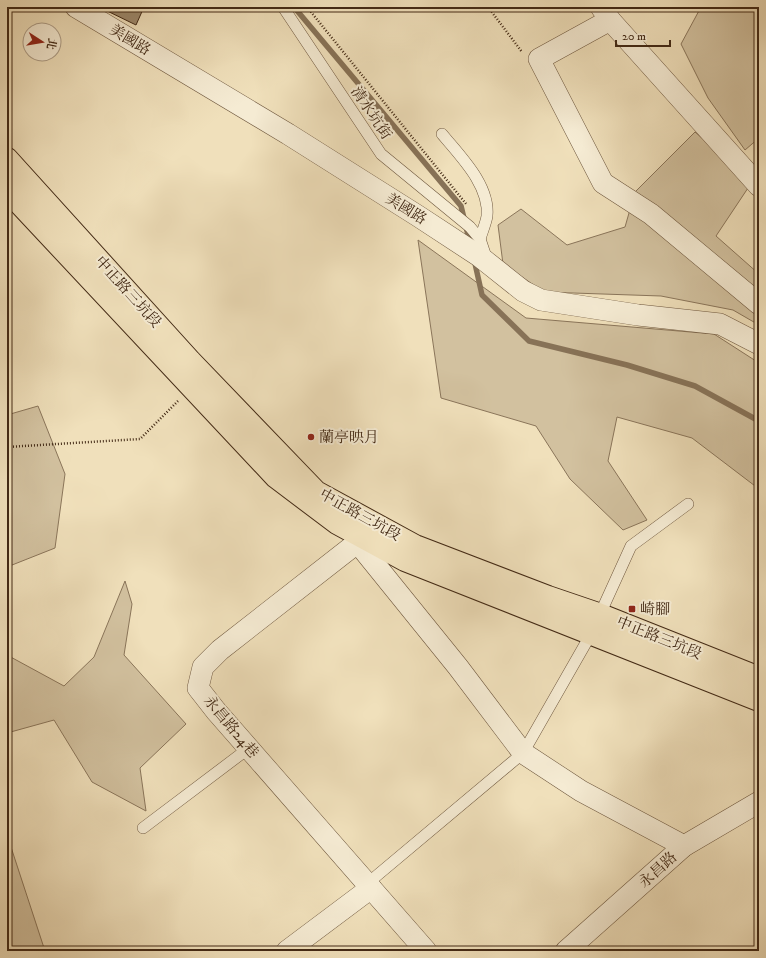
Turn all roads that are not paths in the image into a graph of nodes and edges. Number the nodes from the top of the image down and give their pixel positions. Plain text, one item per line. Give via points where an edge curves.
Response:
1 (76, 7) edge
2 (282, 7) edge
3 (606, 13) edge
4 (442, 134) dead end
5 (7, 159) edge
6 (759, 186) edge
7 (7, 190) edge
8 (466, 232) junction
9 (483, 253) junction
10 (759, 304) edge
11 (759, 344) edge
12 (688, 504) dead end
13 (366, 535) junction
14 (598, 614) junction
15 (591, 634) junction
16 (759, 678) edge
17 (759, 700) edge
18 (249, 748) junction
19 (523, 752) junction
20 (759, 802) edge
21 (143, 828) dead end
22 (684, 846) junction
23 (370, 886) junction
24 (287, 951) edge
25 (426, 951) edge
26 (566, 951) edge

1 - 8 street, 美國路 via 288,134
2 - 8 lane, 清水坑街 via 382,154 457,215
3 - 6 street
3 - 10 street via 539,59 603,183 651,214
4 - 9 lane via 474,174 485,196 487,216
5 - 13 main road, 中正路三坑段 via 190,361 316,492
7 - 13 main road, 中正路三坑段 via 276,477 337,523
8 - 9 street, 美國路
9 - 11 street, 美國路 via 523,291 541,300 720,324
12 - 14 lane via 631,546
13 - 14 main road, 中正路三坑段 via 415,546
13 - 15 main road, 中正路三坑段 via 405,560
13 - 18 street, 永昌路24巷 via 220,650 203,667 198,688
13 - 19 street via 458,667
14 - 15 lane
14 - 16 main road, 中正路三坑段
15 - 17 main road, 中正路三坑段
15 - 19 lane
18 - 21 lane
18 - 23 street, 永昌路24巷
19 - 22 street via 581,791
19 - 23 lane
20 - 22 street, 永昌路
22 - 26 street, 永昌路
23 - 24 street
23 - 25 street, 永昌路24巷

